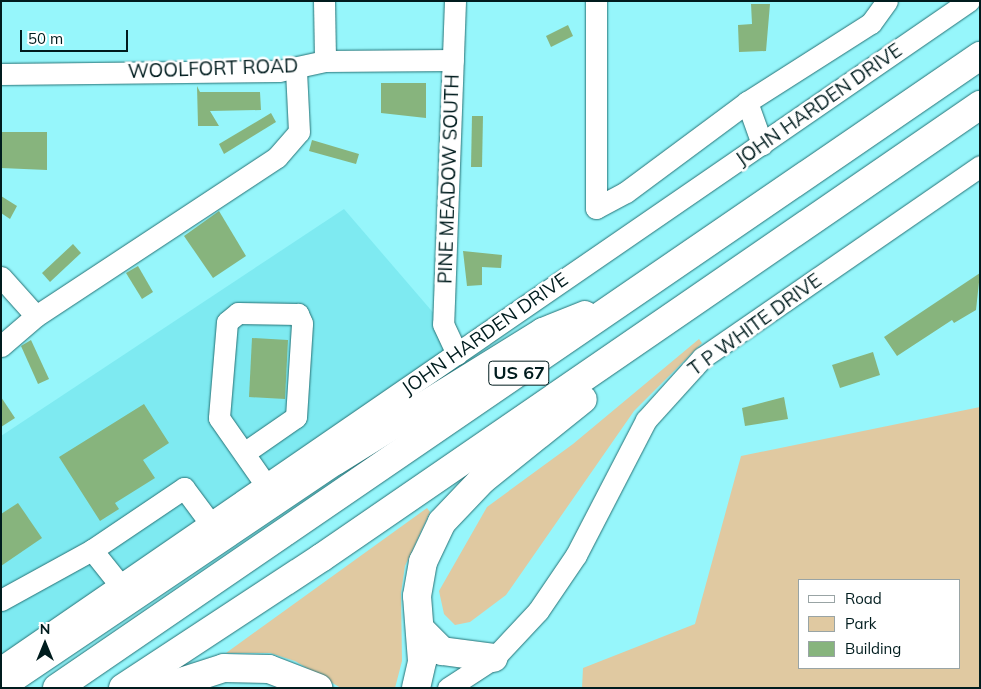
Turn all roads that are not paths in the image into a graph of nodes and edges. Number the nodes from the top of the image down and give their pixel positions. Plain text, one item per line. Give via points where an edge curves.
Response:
1 (324, 1) edge
2 (455, 1) edge
3 (596, 1) edge
4 (887, 1) edge
5 (969, 1) edge
6 (980, 56) edge
7 (453, 60) junction
8 (326, 61) junction
9 (296, 70) junction
10 (1, 74) edge
11 (747, 102) junction
12 (980, 105) edge
13 (762, 144) junction
14 (980, 166) edge
15 (1, 277) edge
16 (715, 290) junction
17 (628, 298) junction
18 (36, 316) junction
19 (1, 346) edge
20 (457, 354) junction
21 (244, 453) junction
22 (266, 485) junction
23 (210, 523) junction
24 (92, 550) junction
25 (120, 585) junction
26 (1, 600) edge
27 (421, 630) junction
28 (494, 658) junction
29 (1, 667) edge
30 (310, 685) edge
31 (1, 686) edge
32 (56, 688) edge
33 (123, 688) edge
34 (162, 688) edge
35 (416, 688) edge
36 (448, 688) edge

1 - 8 street
2 - 7 street, PINE MEADOW SOUTH
3 - 11 street via 596,208 626,192
4 - 11 street via 871,23
5 - 13 street, JOHN HARDEN DRIVE
6 - 17 highway, US 67
7 - 8 street, WOOLFORT ROAD
7 - 20 street, PINE MEADOW SOUTH via 443,324
8 - 9 street, WOOLFORT ROAD
9 - 10 street, WOOLFORT ROAD
9 - 18 street via 299,132 277,157
11 - 13 street
12 - 16 highway, US 67
13 - 20 street, JOHN HARDEN DRIVE
14 - 28 street, T P WHITE DRIVE via 702,358 678,382 646,420 576,555 538,611
15 - 18 street
16 - 27 highway via 482,480 442,522 423,562 417,596
16 - 33 highway, US 67
17 - 31 highway via 543,332 468,378 237,526
17 - 32 highway, US 67
18 - 19 street
20 - 22 street, JOHN HARDEN DRIVE
21 - 21 street via 219,418 227,322 238,313 298,314 302,323 296,417
21 - 22 street
22 - 23 street, JOHN HARDEN DRIVE
23 - 24 street via 184,488
23 - 25 street, JOHN HARDEN DRIVE
24 - 25 street
24 - 26 street
25 - 29 street, JOHN HARDEN DRIVE
27 - 28 highway via 442,651
27 - 35 highway via 422,661
28 - 36 street, T P WHITE DRIVE
30 - 34 highway via 269,669 224,668

